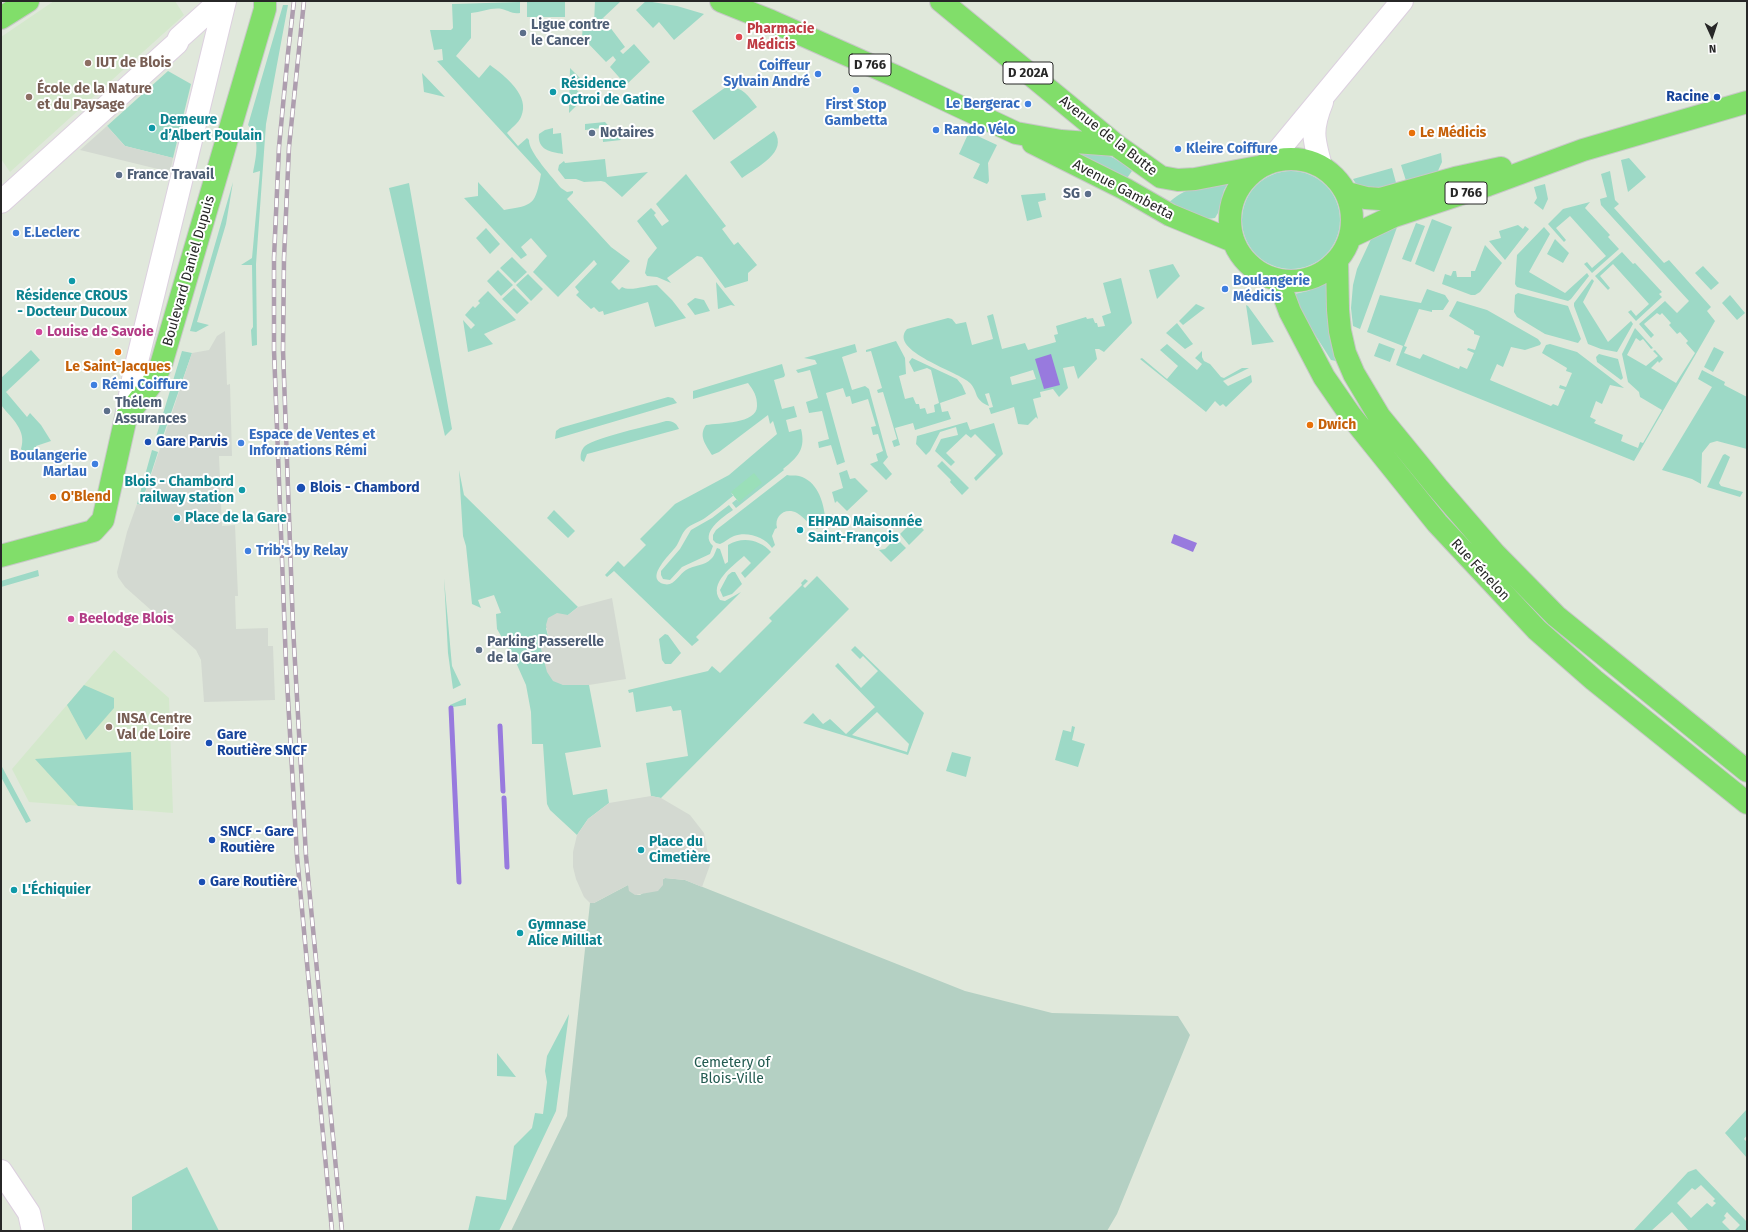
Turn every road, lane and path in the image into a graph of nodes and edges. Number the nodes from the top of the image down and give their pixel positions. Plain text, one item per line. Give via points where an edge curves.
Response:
1 (28, 1) edge
2 (220, 1) edge
3 (225, 1) edge
4 (265, 1) edge
5 (721, 1) edge
6 (941, 1) edge
7 (1402, 1) edge
8 (1, 18) edge
9 (1325, 93) junction
10 (1747, 102) edge
11 (1016, 133) junction
12 (1116, 145) junction
13 (1582, 150) junction
14 (1263, 165) junction
15 (1321, 166) junction
16 (1347, 193) junction
17 (1, 202) edge
18 (1350, 237) junction
19 (1233, 241) junction
20 (1338, 260) junction
21 (1278, 280) junction
22 (126, 417) junction
23 (1, 556) edge
24 (1747, 771) edge
25 (1747, 802) edge
26 (1, 1171) edge
27 (34, 1231) edge

1 - 8 main road
2 - 17 main road
3 - 22 main road via 134,374
4 - 22 main road, Boulevard Daniel Dupuis via 247,74 171,333 154,382
5 - 11 main road, D 766 via 837,50
6 - 12 main road, Avenue de la Butte / D 202A
7 - 9 main road
9 - 14 main road
9 - 15 main road via 1315,120 1314,131
10 - 13 main road, D 766
11 - 12 main road, D 766 via 1061,141
11 - 19 main road, Avenue Gambetta / D 766 via 1170,215
12 - 14 main road, Avenue de la Butte / D 202A via 1162,177 1178,180
13 - 16 main road, D 766 via 1456,178 1380,199
13 - 18 main road, D 766 via 1394,216
14 - 15 main road via 1285,158 1304,159
14 - 19 main road via 1243,181 1232,200 1229,220
15 - 16 main road via 1336,177
16 - 18 main road via 1353,222
18 - 20 main road
19 - 21 main road via 1244,260 1254,269
20 - 21 main road via 1320,274 1300,280
20 - 24 main road, Rue Fénelon via 1340,332 1354,374 1378,416 1495,554 1556,616
21 - 25 main road, Rue Fénelon via 1290,312 1324,377 1351,416 1437,523 1537,630 1594,680
22 - 23 main road via 110,493 100,526 93,532
26 - 27 main road via 29,1213

